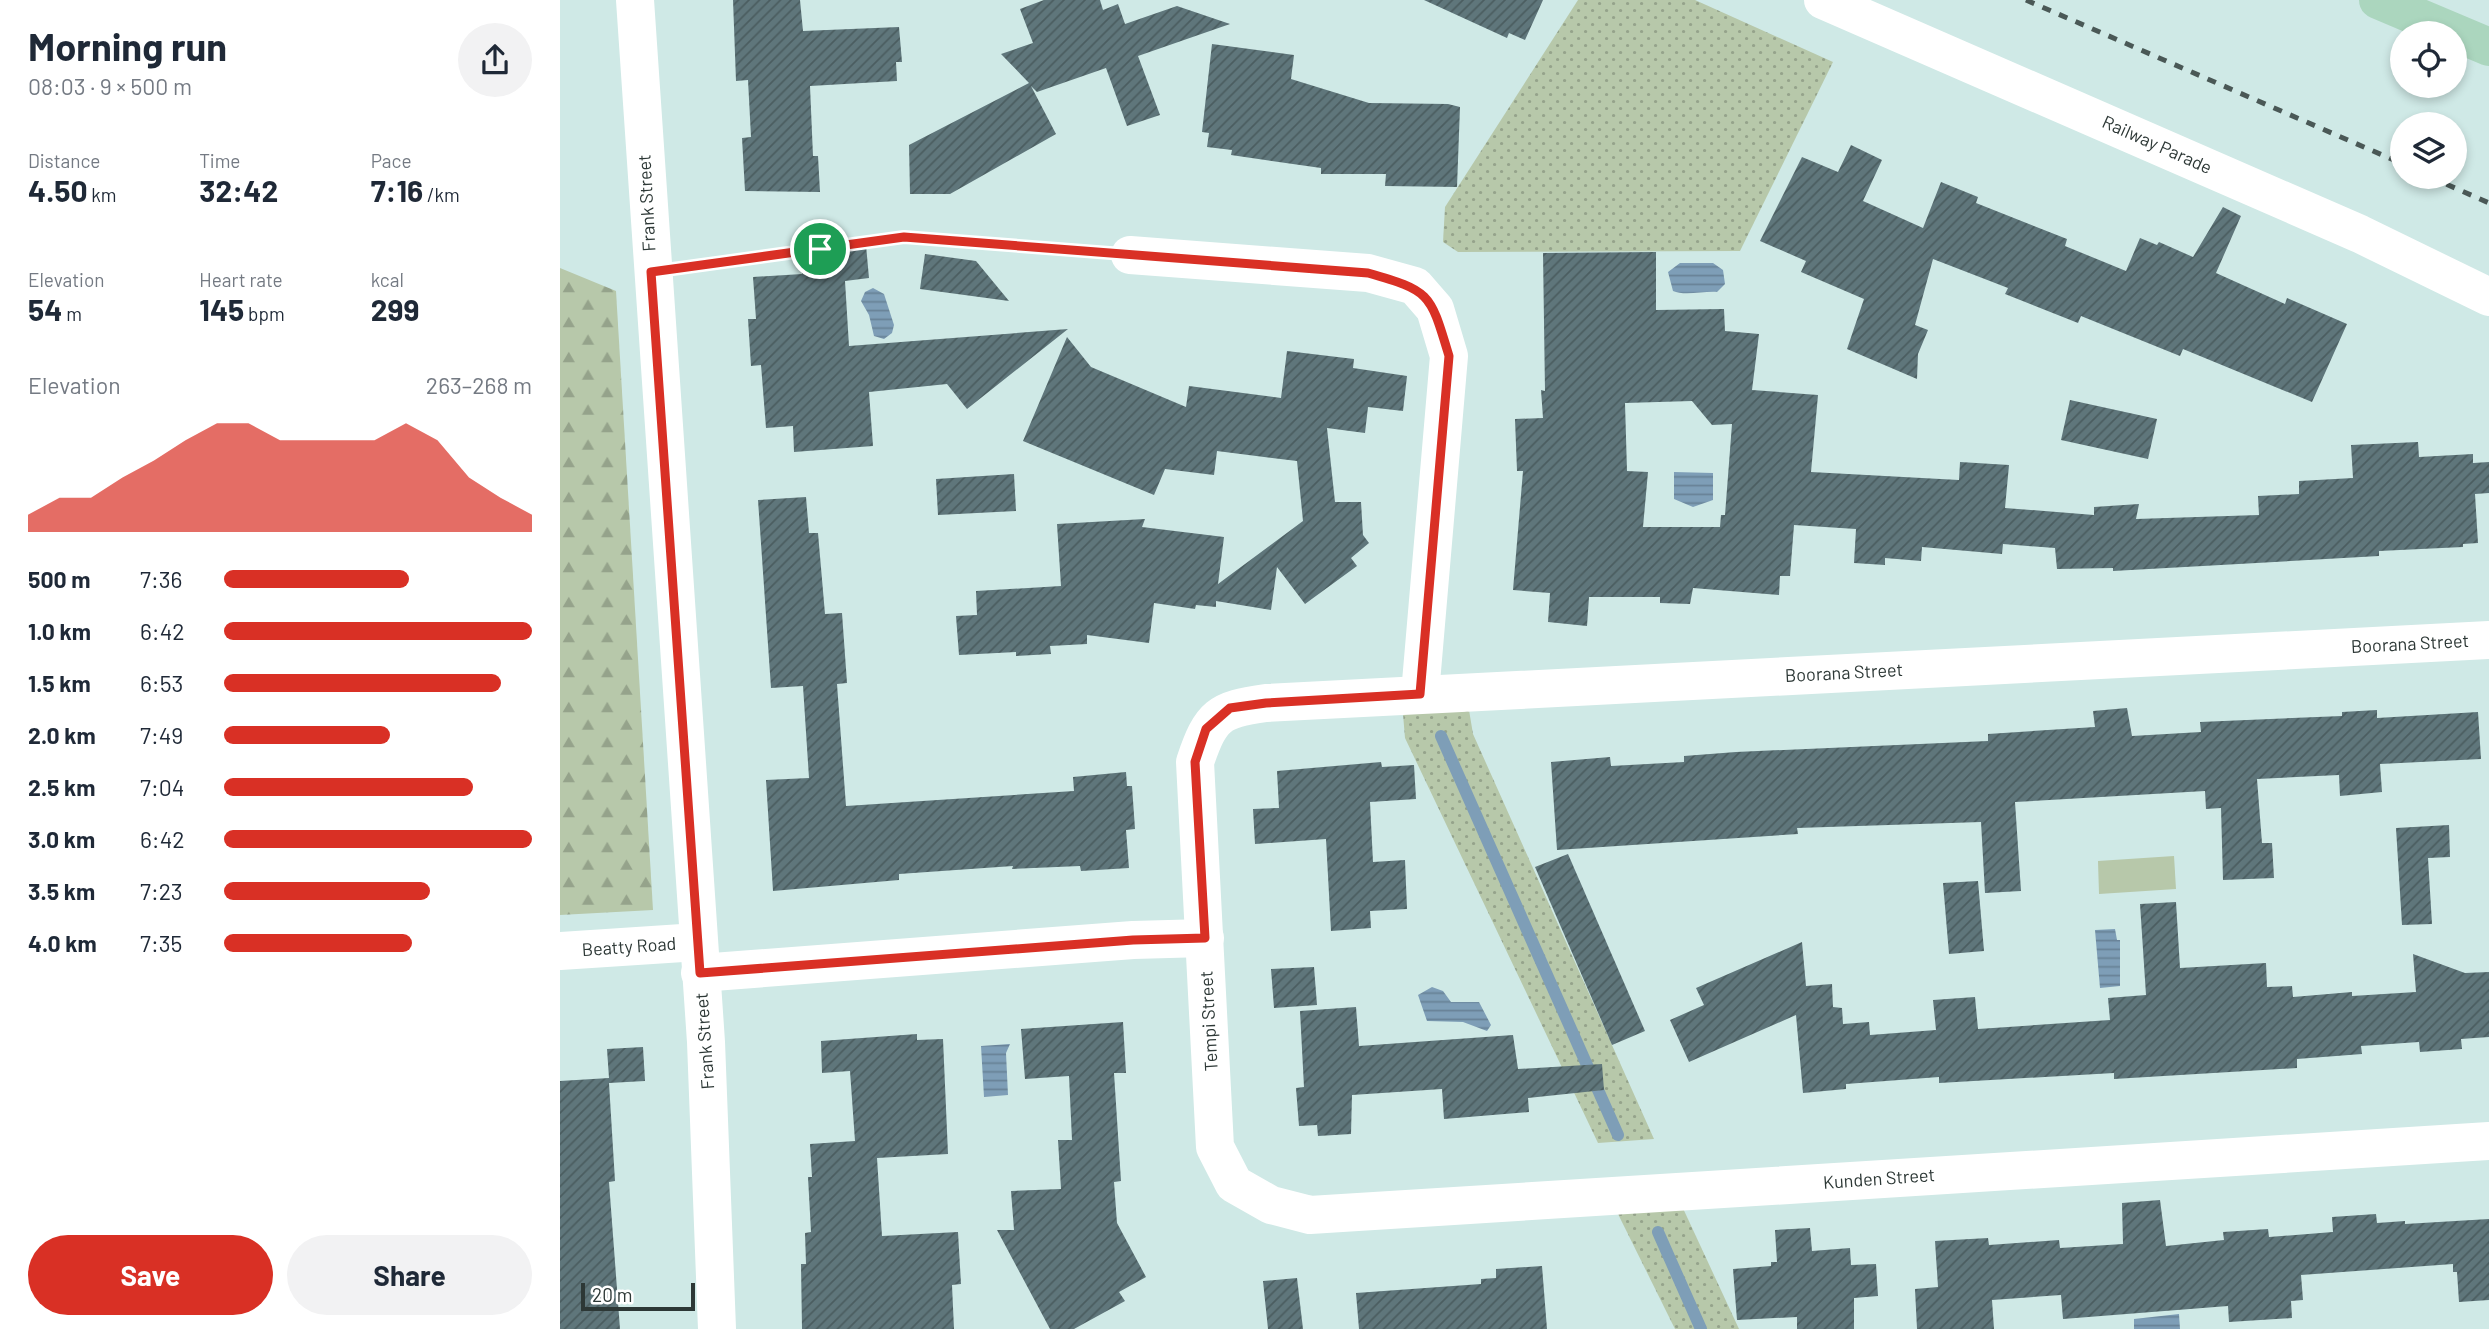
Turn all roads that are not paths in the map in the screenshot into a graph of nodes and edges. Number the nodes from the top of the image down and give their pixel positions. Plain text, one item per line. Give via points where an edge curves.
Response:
1 (635, 0) edge
2 (1823, 0) edge
3 (2378, 0) edge
4 (2489, 47) edge
5 (1130, 255) road end
6 (2489, 297) edge
7 (2489, 640) edge
8 (1420, 694) junction
9 (1206, 729) joint
10 (1205, 938) junction
11 (560, 951) edge
12 (699, 958) junction
13 (2489, 1141) edge
14 (1271, 1205) joint
15 (717, 1329) edge

1 - 12 street, Frank Street
2 - 6 street, Railway Parade via 2360,234
3 - 4 main road
5 - 8 street via 1368,273 1415,286 1435,309 1449,356
7 - 8 street, Boorana Street
8 - 9 street, Boorana Street via 1230,708
9 - 10 street, Tempi Street via 1195,762
10 - 12 street, Beatty Road
10 - 14 street, Tempi Street via 1215,1147 1234,1184
11 - 12 street, Beatty Road
12 - 15 street, Frank Street
13 - 14 street, Kunden Street via 1310,1215

